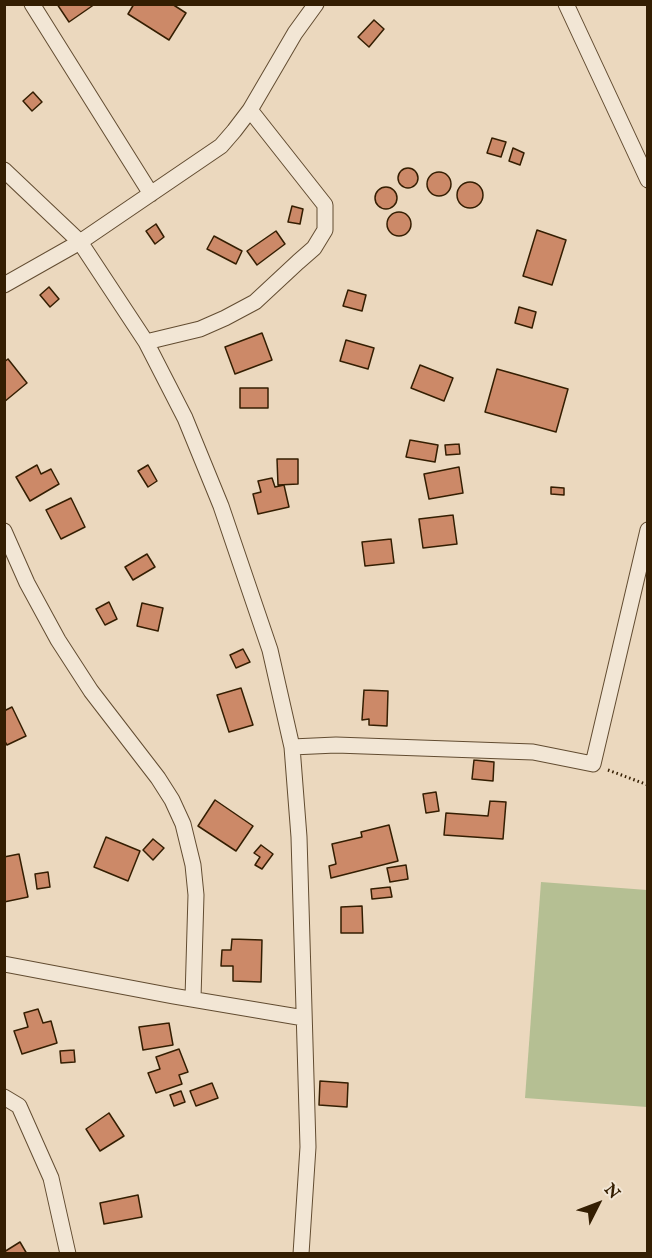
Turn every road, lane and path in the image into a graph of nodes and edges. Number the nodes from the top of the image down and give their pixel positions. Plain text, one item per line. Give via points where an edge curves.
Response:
1 (32, 4) edge
2 (316, 4) edge
3 (566, 4) edge
4 (250, 110) junction
5 (4, 170) edge
6 (648, 180) edge
7 (151, 194) junction
8 (80, 242) junction
9 (4, 285) edge
10 (146, 342) junction
11 (648, 530) edge
12 (4, 531) edge
13 (292, 747) junction
14 (593, 764) junction
15 (648, 785) edge
16 (4, 964) edge
17 (193, 998) junction
18 (304, 1018) junction
19 (4, 1097) edge
20 (68, 1254) edge
21 (301, 1254) edge

1 - 7 street
2 - 4 street
3 - 6 street
4 - 7 street via 220,146
4 - 10 street via 326,205 325,230 314,248 255,302 200,328
5 - 8 street
7 - 8 street
8 - 9 street
8 - 10 street
10 - 13 street via 185,418 221,506 270,650
11 - 14 street
12 - 17 street via 58,640 91,691 158,778 183,825 196,895
13 - 14 street via 533,752
13 - 18 street via 300,837
14 - 15 path
16 - 17 street
17 - 18 street
18 - 21 street via 308,1147
19 - 20 street via 19,1106 51,1178

